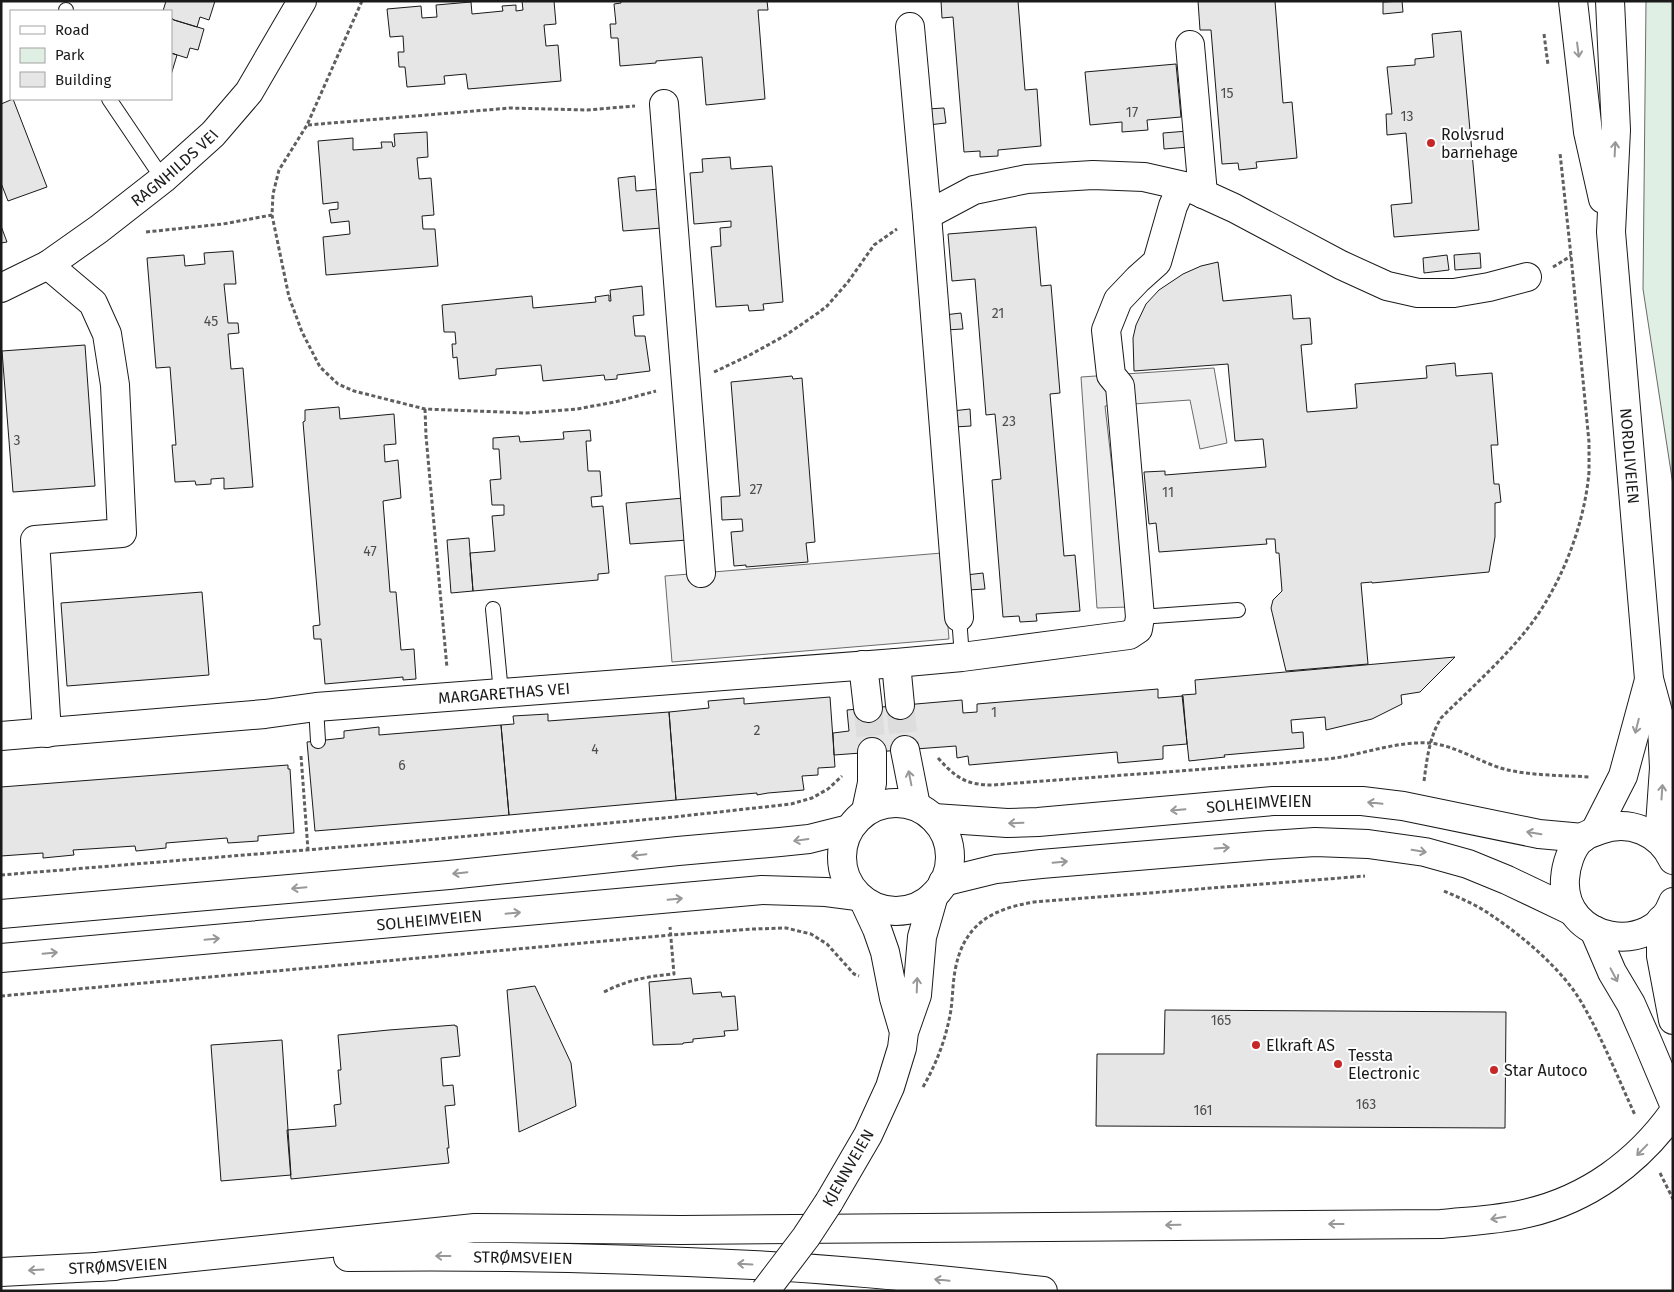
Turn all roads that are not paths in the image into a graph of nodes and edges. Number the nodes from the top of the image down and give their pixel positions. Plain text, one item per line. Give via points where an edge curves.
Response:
1 (302, 1) edge
2 (1573, 1) edge
3 (1610, 1) edge
4 (910, 27) dead end
5 (1190, 46) dead end
6 (110, 100) edge
7 (664, 104) road end
8 (163, 179) junction
9 (1193, 190) junction
10 (927, 215) junction
11 (1611, 232) junction
12 (48, 265) junction
13 (1527, 277) dead end
14 (1, 288) edge
15 (701, 573) dead end
16 (492, 609) dead end
17 (1238, 610) dead end
18 (959, 617) joint
19 (1140, 617) junction
20 (962, 657) junction
21 (896, 662) junction
22 (863, 665) junction
23 (1649, 679) junction
24 (501, 693) junction
25 (900, 705) tunnel mouth
26 (306, 708) junction
27 (868, 708) tunnel mouth
28 (47, 733) junction
29 (1, 736) edge
30 (318, 741) dead end
31 (904, 750) tunnel mouth
32 (872, 752) tunnel mouth
33 (925, 812) junction
34 (857, 820) junction
35 (1589, 834) junction
36 (1669, 854) edge
37 (938, 889) junction
38 (861, 898) junction
39 (1572, 911) junction
40 (1, 914) edge
41 (1668, 914) edge
42 (1594, 930) junction
43 (1, 958) edge
44 (1673, 1020) edge
45 (904, 1032) junction
46 (1673, 1102) edge
47 (1673, 1112) edge
48 (97, 1267) junction
49 (1, 1272) edge
50 (765, 1291) edge
51 (1043, 1291) edge

1 - 8 main road, RAGNHILDS VEI via 249,92 213,134
2 -> 11 main road, NORDLIVEIEN via 1588,132
11 -> 3 main road, NORDLIVEIEN via 1616,130
4 - 10 main road
5 - 9 main road
6 - 8 lane
7 - 15 main road
8 - 12 main road, RAGNHILDS VEI
9 - 10 main road via 1144,177 1027,178 974,190
9 - 13 main road via 1387,286 1418,293 1454,293
9 - 19 main road via 1173,206 1157,262 1118,300 1106,330 1111,375 1120,386
10 - 18 main road
11 - 23 main road, NORDLIVEIEN
12 - 14 main road, RAGNHILDS VEI
12 - 28 main road via 93,303 106,334 116,385 122,533 35,540
16 - 24 lane
17 - 19 lane
18 - 20 lane
19 - 20 main road, MARGARETHAS VEI via 1138,629 1129,635
20 - 21 main road, MARGARETHAS VEI
21 - 22 main road, MARGARETHAS VEI
21 - 25 main road
22 - 24 main road, MARGARETHAS VEI
22 - 27 main road
23 -> 35 main road, NORDLIVEIEN via 1623,776
36 -> 23 main road, NORDLIVEIEN via 1662,727
24 - 26 main road, MARGARETHAS VEI
26 - 28 main road, MARGARETHAS VEI
26 - 30 lane
28 - 29 main road, MARGARETHAS VEI
33 -> 31 main road
32 - 34 main road via 872,783
33 - 34 main road via 903,803 890,803 877,805
35 -> 33 main road, SOLHEIMVEIEN via 1539,834 1403,806 1362,802 1273,801 1015,823
33 - 37 main road via 943,829 948,842 948,870
34 - 38 main road via 843,842 842,864 848,884
34 -> 40 main road via 809,839
35 - 36 main road, NORDLIVEIEN via 1607,827 1635,827 1648,832
35 - 39 main road, NORDLIVEIEN via 1573,850 1567,865 1566,896
37 - 38 main road via 922,904 907,910 877,908
37 -> 39 main road via 996,870 1041,864 1315,842 1368,844 1425,852 1468,864
45 -> 37 main road, KJENNVEIEN via 917,995 922,937
43 -> 38 main road, SOLHEIMVEIEN via 762,890 826,892
38 - 45 main road, KJENNVEIEN via 885,952
39 - 42 main road
41 - 42 main road via 1646,931 1629,936 1611,936
41 - 44 main road via 1661,956
42 -> 46 main road via 1612,972 1631,1004
45 - 50 main road, KJENNVEIEN, bridge via 890,1087 868,1135 829,1202
47 -> 48 main road via 1637,1155 1589,1190 1528,1213 1477,1221 1441,1224 681,1230 475,1228
48 -> 49 main road, STRØMSVEIEN
51 -> 48 main road, STRØMSVEIEN via 940,1279 609,1258 308,1258

